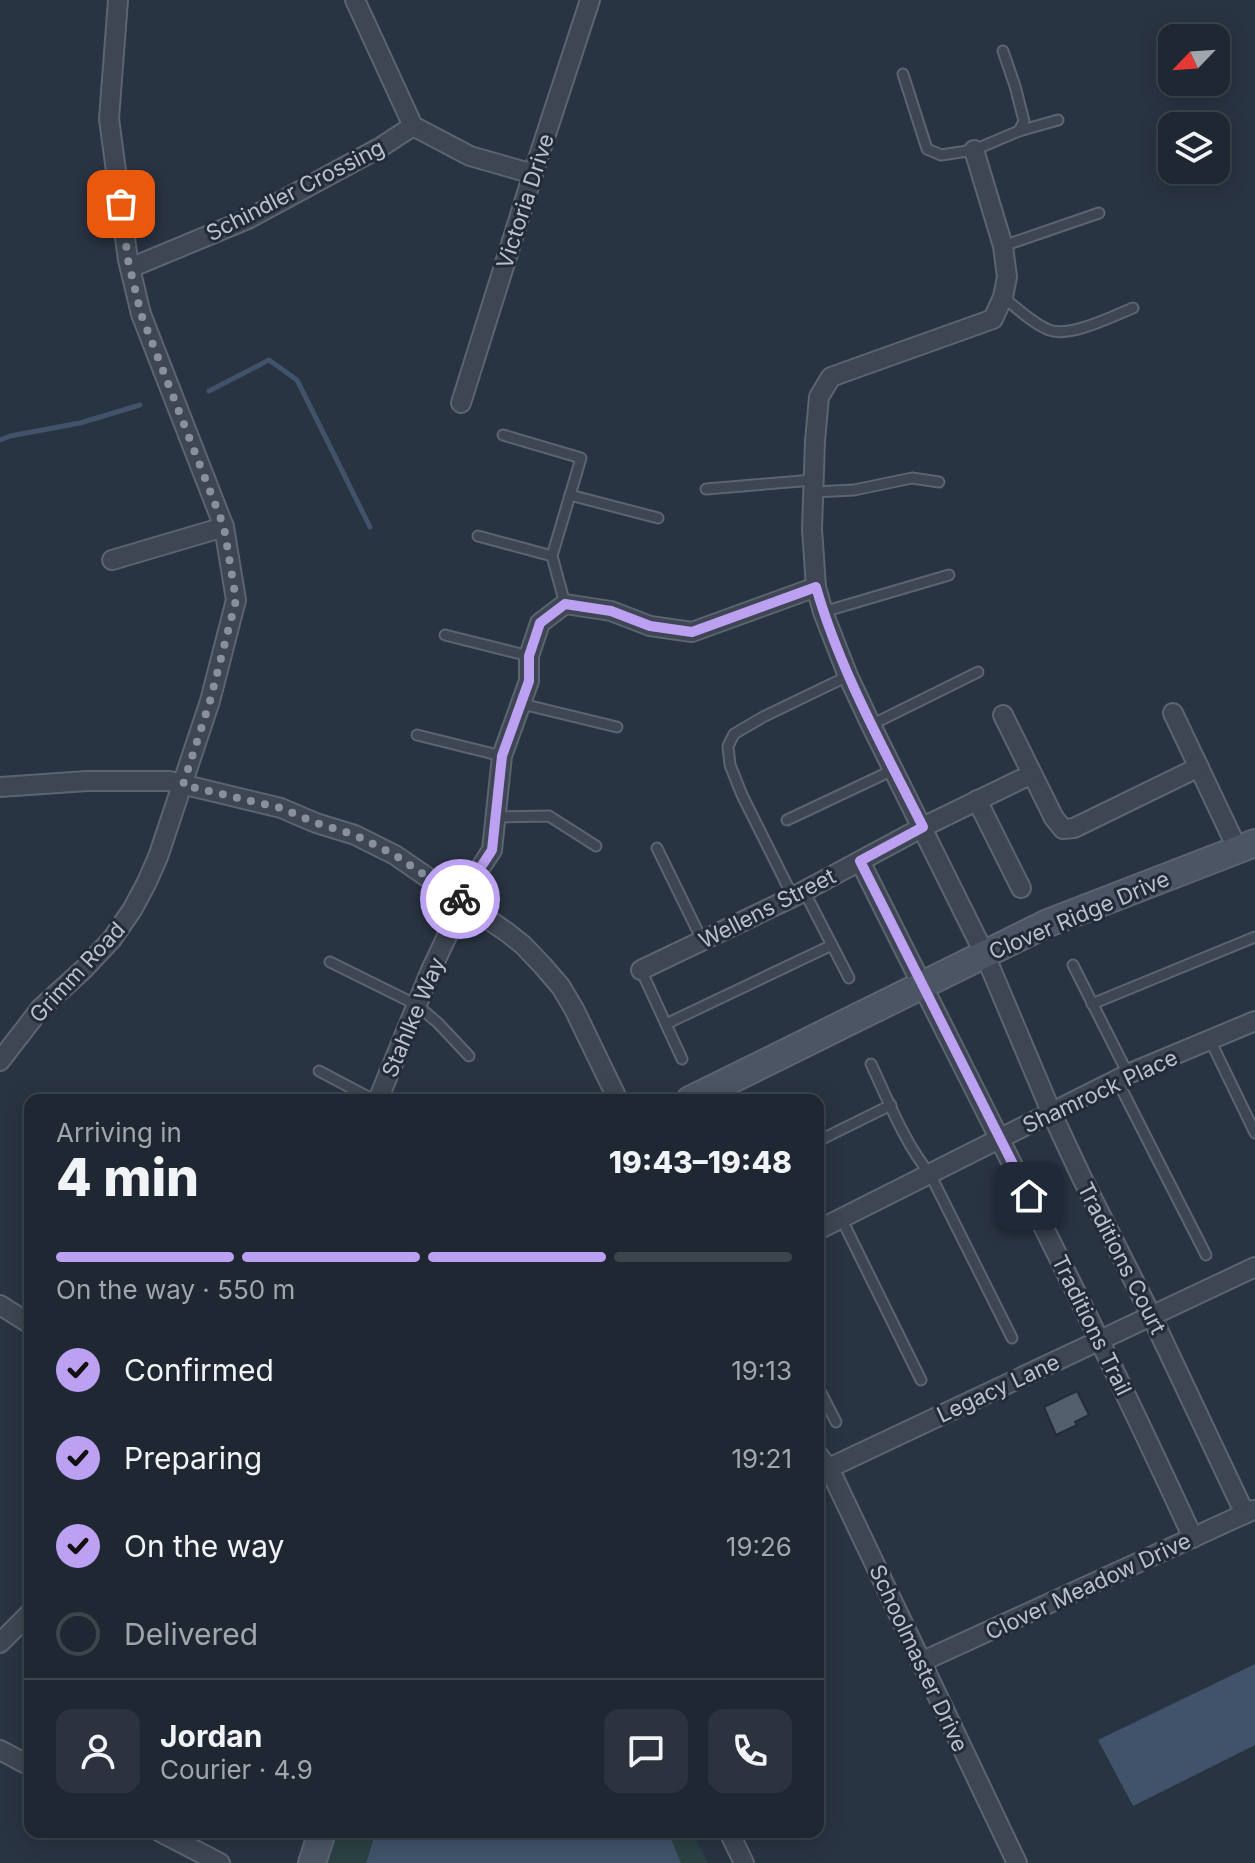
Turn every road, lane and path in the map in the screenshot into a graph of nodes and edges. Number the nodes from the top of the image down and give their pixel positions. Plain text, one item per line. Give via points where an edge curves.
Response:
1 (118, 0) edge
2 (355, 0) edge
3 (590, 0) edge
4 (1003, 51) dead end
5 (903, 74) dead end
6 (1058, 120) dead end
7 (413, 126) junction
8 (1019, 131) junction
9 (974, 150) junction
10 (533, 174) junction
11 (1099, 213) dead end
12 (1003, 246) junction
13 (130, 268) junction
14 (1003, 297) junction
15 (1133, 308) dead end
16 (461, 403) dead end
17 (503, 435) dead end
18 (939, 482) dead end
19 (814, 486) junction
20 (706, 489) dead end
21 (570, 495) junction
22 (658, 518) dead end
23 (224, 527) junction
24 (478, 536) dead end
25 (552, 556) junction
26 (112, 560) dead end
27 (949, 575) dead end
28 (816, 587) junction
29 (565, 604) junction
30 (823, 612) junction
31 (445, 635) dead end
32 (529, 656) junction
33 (978, 672) dead end
34 (848, 676) junction
35 (522, 704) junction
36 (1173, 713) dead end
37 (1003, 715) dead end
38 (871, 725) junction
39 (617, 727) dead end
40 (417, 735) dead end
41 (502, 756) junction
42 (1199, 767) junction
43 (894, 769) junction
44 (1032, 774) junction
45 (183, 785) junction
46 (0, 787) edge
47 (977, 800) junction
48 (495, 817) junction
49 (787, 820) dead end
50 (923, 827) junction
51 (596, 846) dead end
52 (1247, 846) edge
53 (657, 848) dead end
54 (860, 861) junction
55 (1021, 888) dead end
56 (799, 894) junction
57 (460, 899) junction
58 (1255, 937) edge
59 (702, 940) junction
60 (832, 945) junction
61 (985, 955) junction
62 (330, 962) dead end
63 (1073, 965) dead end
64 (641, 970) joint
65 (849, 978) dead end
66 (922, 985) junction
67 (1092, 1004) junction
68 (417, 1005) junction
69 (1255, 1021) edge
70 (666, 1024) junction
71 (1210, 1040) junction
72 (469, 1056) dead end
73 (682, 1059) dead end
74 (0, 1061) edge
75 (871, 1064) dead end
76 (319, 1071) dead end
77 (1122, 1077) junction
78 (364, 1094) edge
79 (379, 1094) edge
80 (615, 1094) edge
81 (702, 1094) edge
82 (891, 1105) junction
83 (1052, 1114) junction
84 (1255, 1133) edge
85 (824, 1138) edge
86 (1001, 1139) junction
87 (930, 1174) junction
88 (841, 1218) junction
89 (824, 1227) edge
90 (1206, 1255) dead end
91 (1255, 1267) edge
92 (0, 1305) edge
93 (1152, 1316) junction
94 (24, 1320) edge
95 (1012, 1338) dead end
96 (1100, 1339) junction
97 (921, 1380) dead end
98 (824, 1399) edge
99 (836, 1422) dead end
100 (824, 1462) edge
101 (824, 1464) edge
102 (1250, 1512) edge
103 (1193, 1538) junction
104 (24, 1619) edge
105 (0, 1643) edge
106 (921, 1662) junction
107 (0, 1750) edge
108 (24, 1763) edge
109 (172, 1838) edge
110 (320, 1838) edge
111 (732, 1838) edge
112 (220, 1863) edge
113 (312, 1863) edge
114 (744, 1863) edge
115 (1017, 1863) edge

1 - 13 street, Grimm Road via 109,119
2 - 7 street
3 - 10 street, Victoria Drive
4 - 8 lane via 1024,121
5 - 9 lane via 927,149 941,155
6 - 8 lane
7 - 10 street via 470,156
7 - 13 street, Schindler Crossing via 248,219
8 - 9 lane
9 - 12 street
10 - 16 street, Victoria Drive
11 - 12 lane
12 - 14 street
13 - 23 street, Grimm Road via 141,314
14 - 15 lane via 1052,331 1071,331
14 - 19 street, Traditions Court via 993,319 831,377 819,397
17 - 21 lane via 581,458
18 - 19 lane via 912,478 854,490
19 - 20 lane
19 - 28 street, Traditions Court
21 - 22 lane
21 - 25 lane
23 - 26 street
23 - 45 street, Grimm Road via 236,600
24 - 25 lane
25 - 29 lane
27 - 30 lane
28 - 29 street via 692,632
28 - 30 street, Traditions Court
29 - 32 street, Stahlke Way via 540,623
30 - 34 street, Traditions Court
31 - 32 lane
32 - 35 street, Stahlke Way
33 - 38 lane
34 - 38 street, Traditions Court
34 - 56 lane via 734,734 728,746 730,765 761,836
35 - 39 lane
35 - 41 street, Stahlke Way
36 - 42 street
37 - 44 street
38 - 43 street, Traditions Court
40 - 41 lane
41 - 48 street, Stahlke Way
42 - 44 street via 1063,829
42 - 52 street
43 - 49 lane
43 - 50 street, Traditions Court
44 - 47 street, Wellens Street
45 - 46 street via 87,781
45 - 57 street via 281,808 355,835
45 - 74 street, Grimm Road via 158,857 132,910 112,939 41,1008
47 - 50 street, Wellens Street
47 - 55 street
48 - 51 lane via 549,816
48 - 57 street, Stahlke Way via 492,850
50 - 54 street, Wellens Street
50 - 61 street, Traditions Court
52 - 61 street, Clover Ridge Drive via 1048,923
53 - 59 lane
54 - 56 street, Wellens Street
54 - 66 street, Traditions Trail
56 - 59 street, Wellens Street
56 - 60 lane
57 - 68 street, Stahlke Way
57 - 80 street via 523,945 561,987
58 - 67 lane
59 - 64 street, Wellens Street
60 - 65 lane
60 - 70 lane
61 - 66 street, Clover Ridge Drive
61 - 83 street, Traditions Court
62 - 68 lane
63 - 67 lane
64 - 70 lane
66 - 81 street, Clover Ridge Drive
66 - 86 street, Traditions Trail
67 - 77 lane
68 - 72 lane
68 - 79 street, Stahlke Way
69 - 71 street, Shamrock Place
70 - 73 lane
71 - 77 street, Shamrock Place
71 - 84 lane
75 - 82 lane
76 - 78 lane
77 - 83 street, Shamrock Place
77 - 90 lane
82 - 85 lane
82 - 87 lane
83 - 86 street, Shamrock Place
83 - 93 street, Traditions Court
86 - 87 street, Shamrock Place
86 - 96 street, Traditions Trail
87 - 88 street, Shamrock Place
87 - 95 lane
88 - 89 street, Shamrock Place
88 - 97 lane
91 - 93 street, Legacy Lane
92 - 94 street
93 - 96 street, Legacy Lane
93 - 102 street, Traditions Court
96 - 100 street, Legacy Lane
96 - 103 street, Traditions Trail
98 - 99 lane
101 - 106 street, Schoolmaster Drive
102 - 103 street, Clover Meadow Drive
103 - 106 street, Clover Meadow Drive
104 - 105 street
106 - 115 street, Schoolmaster Drive
107 - 108 street
109 - 112 street
110 - 113 street
111 - 114 street

